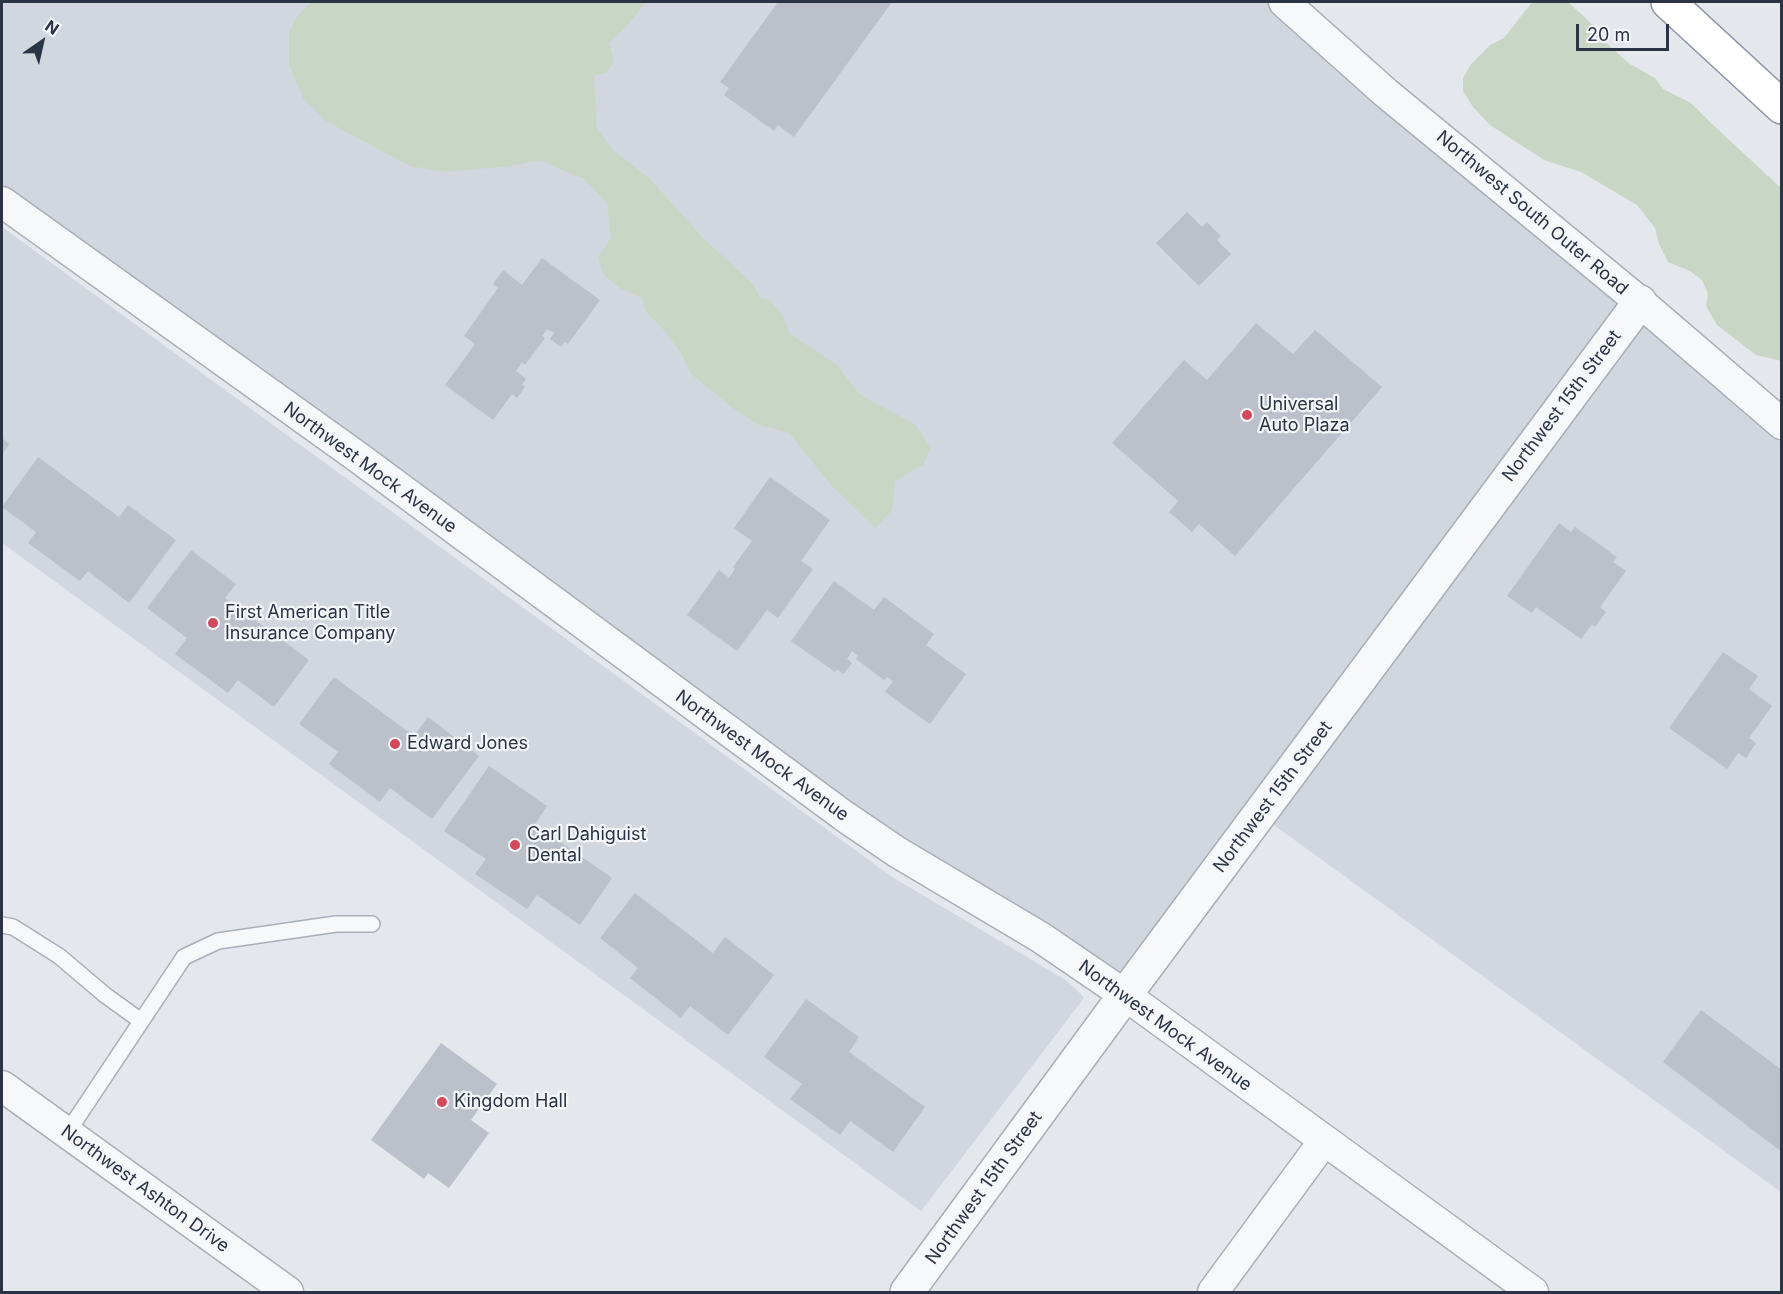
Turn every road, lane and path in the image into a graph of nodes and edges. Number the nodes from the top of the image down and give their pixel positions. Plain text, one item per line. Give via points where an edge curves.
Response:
1 (1284, 2) edge
2 (1668, 2) edge
3 (1782, 107) edge
4 (2, 202) edge
5 (1640, 302) junction
6 (1782, 424) edge
7 (372, 924) dead end
8 (2, 925) edge
9 (1125, 995) junction
10 (141, 1021) junction
11 (2, 1086) edge
12 (67, 1133) junction
13 (1324, 1141) junction
14 (288, 1293) edge
15 (907, 1293) edge
16 (1213, 1293) edge
17 (1533, 1293) edge

1 - 5 street, Northwest South Outer Road via 1386,93
2 - 3 highway
4 - 9 street, Northwest Mock Avenue via 844,816 1040,937
5 - 6 street, Northwest South Outer Road
5 - 9 street, Northwest 15th Street
7 - 10 lane via 336,924 218,941 184,957
8 - 10 lane via 13,927 59,956
9 - 13 street, Northwest Mock Avenue
9 - 15 street, Northwest 15th Street
10 - 12 lane
11 - 12 street, Northwest Ashton Drive
12 - 14 street, Northwest Ashton Drive
13 - 16 street
13 - 17 street, Northwest Mock Avenue

